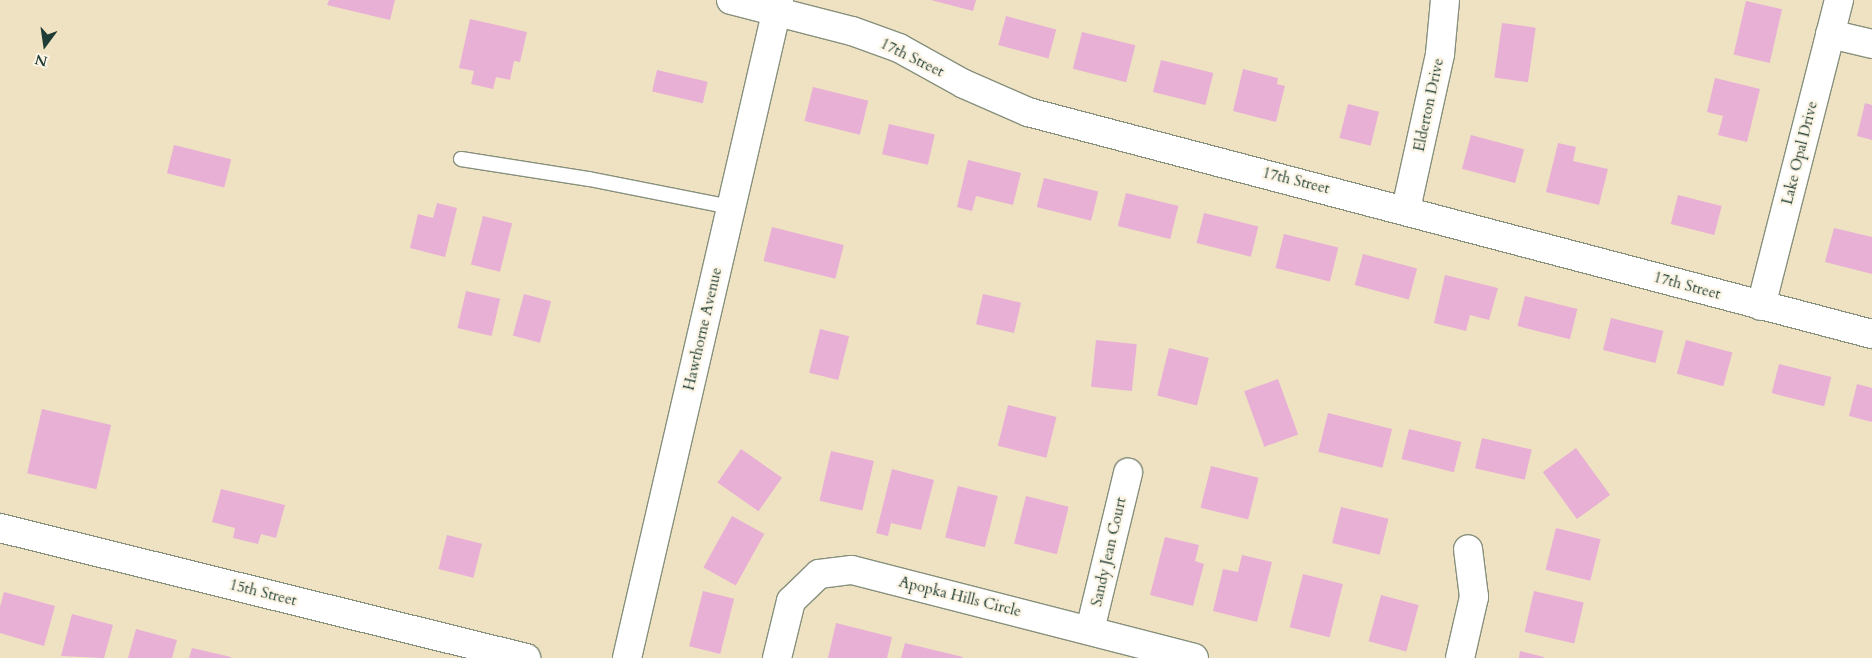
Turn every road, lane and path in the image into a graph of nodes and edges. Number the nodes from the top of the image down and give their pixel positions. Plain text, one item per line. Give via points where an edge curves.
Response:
1 (731, 0) edge
2 (1445, 0) edge
3 (1839, 0) edge
4 (778, 6) edge
5 (1830, 34) junction
6 (1872, 44) edge
7 (460, 159) dead end
8 (731, 207) junction
9 (1406, 210) junction
10 (1761, 306) junction
11 (1872, 334) edge
12 (1128, 473) dead end
13 (0, 528) edge
14 (1468, 549) dead end
15 (1090, 630) junction
16 (526, 658) edge
17 (627, 658) edge
18 (776, 658) edge
19 (1194, 658) edge
20 (1460, 658) edge

1 - 4 street, 17th Street
2 - 9 street, Elderton Drive via 1440,54
3 - 5 street, Lake Opal Drive
4 - 8 street, Hawthorne Avenue
4 - 9 street, 17th Street via 899,48 964,84 1028,112
5 - 6 street
5 - 10 street, Lake Opal Drive
7 - 8 lane via 590,179
8 - 17 street, Hawthorne Avenue
9 - 10 street, 17th Street
10 - 11 street, 17th Street
12 - 15 street, Sandy Jean Court
13 - 16 street, 15th Street
14 - 20 street via 1474,597
15 - 18 street, Apopka Hills Circle via 852,570 819,574 791,601
15 - 19 street, Apopka Hills Circle

